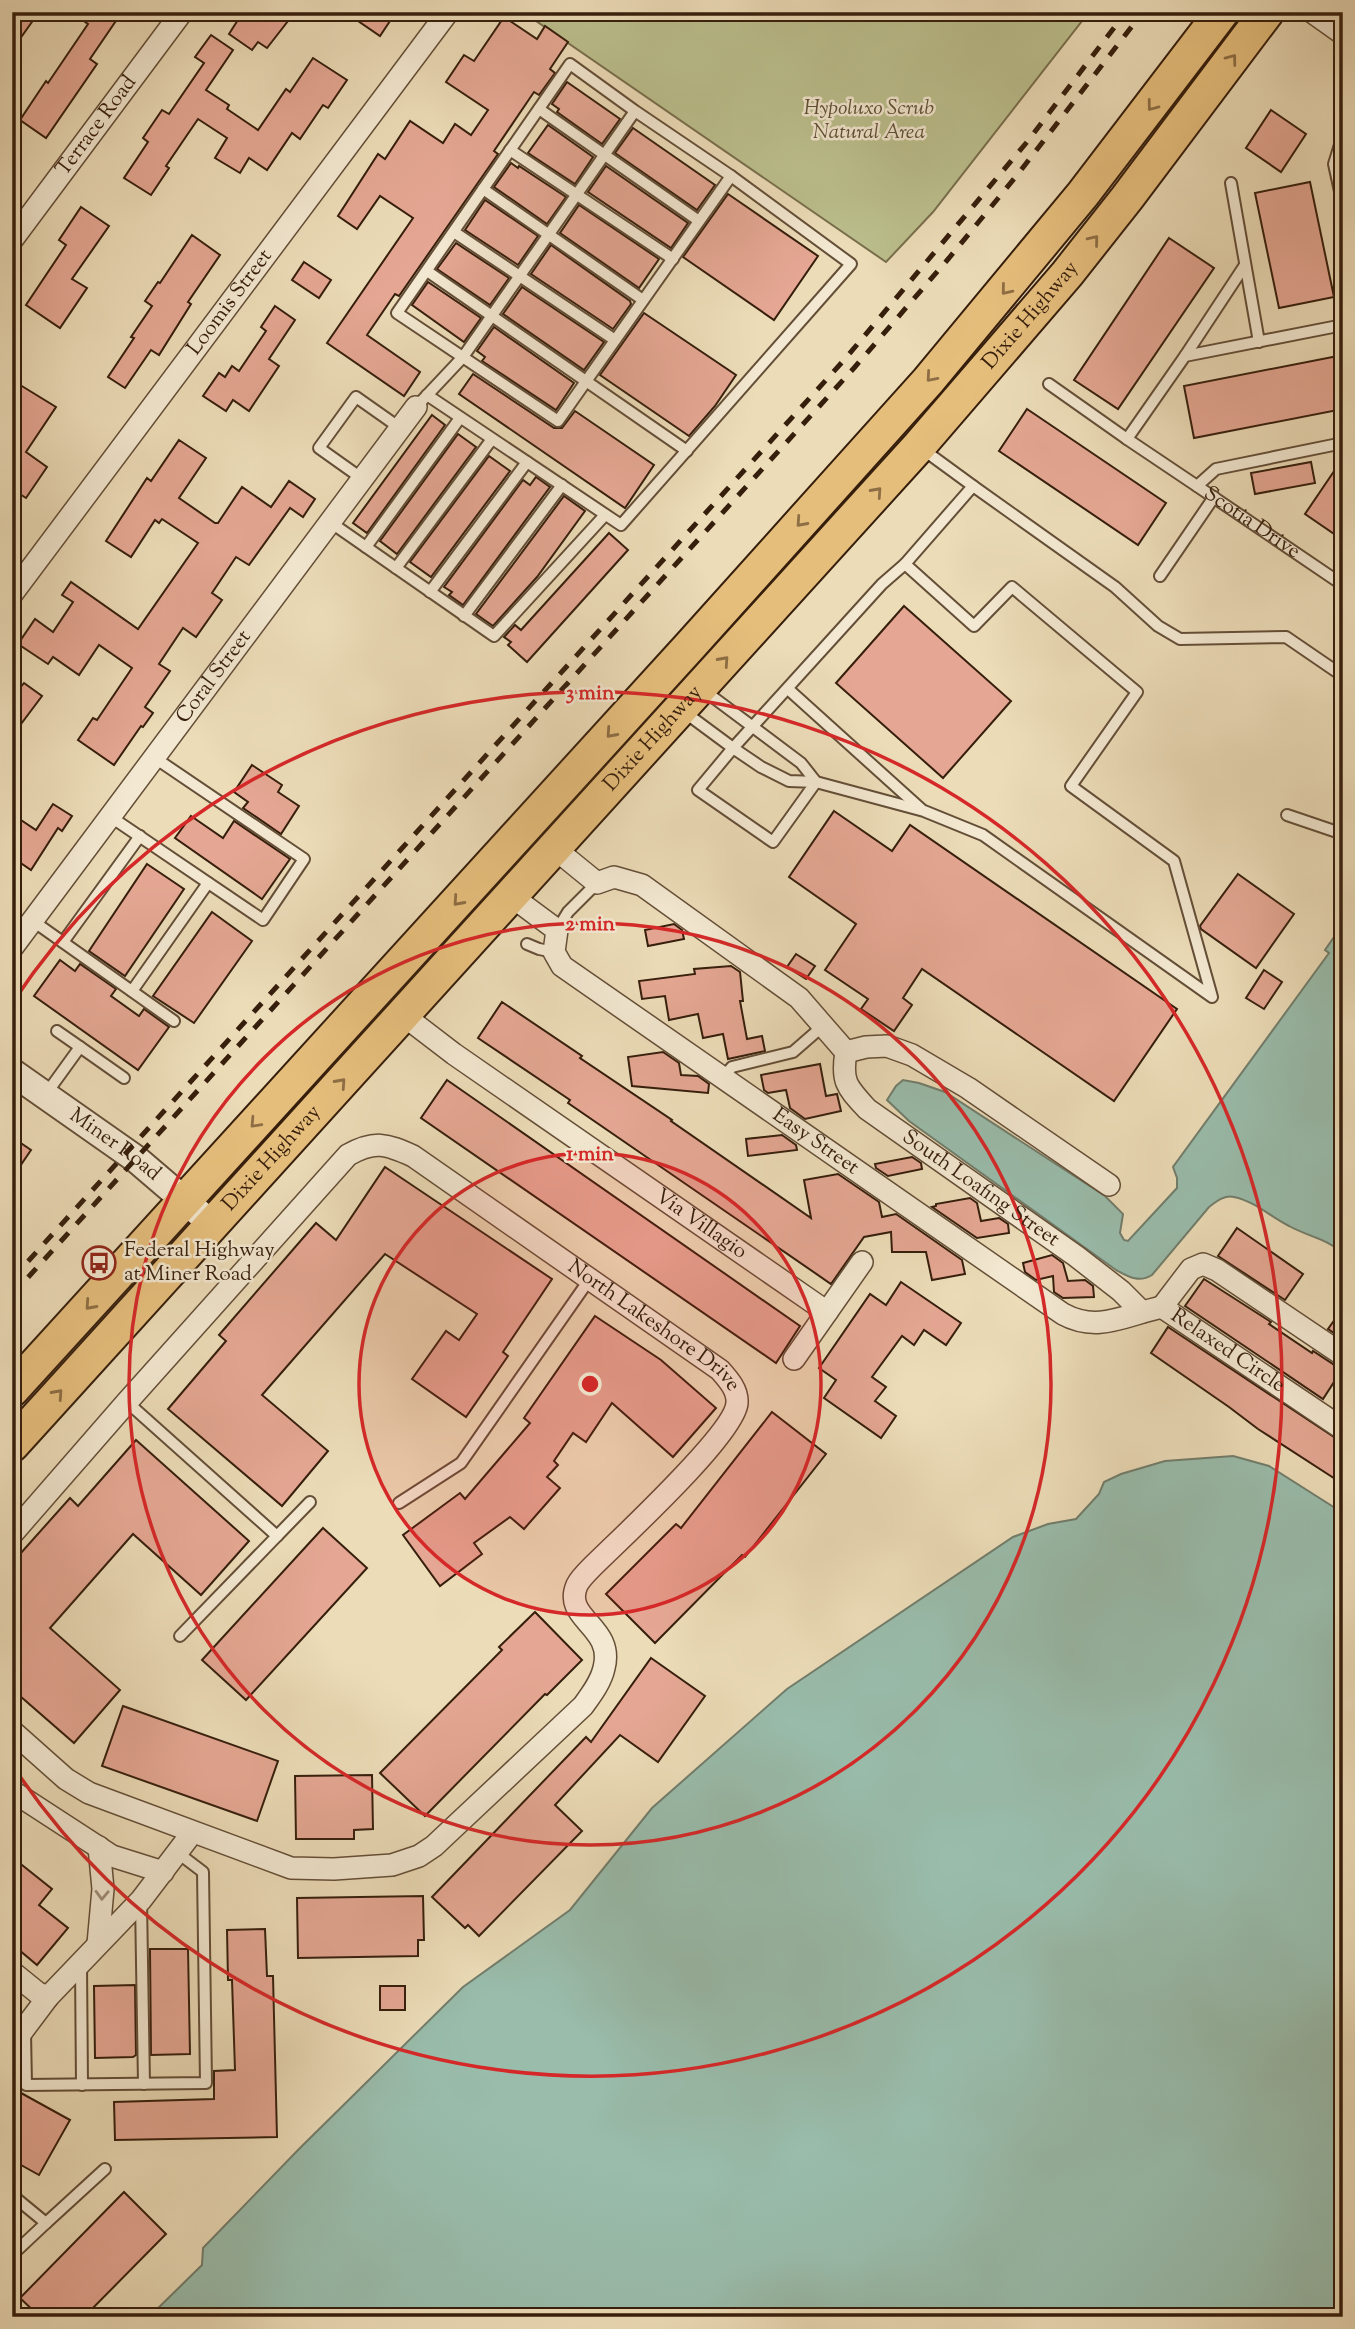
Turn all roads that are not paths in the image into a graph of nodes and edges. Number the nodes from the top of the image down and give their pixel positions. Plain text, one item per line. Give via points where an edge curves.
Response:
1 (182, 12) edge
2 (448, 12) edge
3 (1222, 12) edge
4 (1267, 12) edge
5 (1312, 12) edge
6 (1343, 34) edge
7 (539, 109) junction
8 (635, 111) junction
9 (1343, 135) edge
10 (510, 150) junction
11 (604, 154) junction
12 (730, 176) junction
13 (1231, 183) dead end
14 (483, 189) junction
15 (576, 194) junction
16 (1343, 205) edge
17 (699, 220) junction
18 (454, 232) junction
19 (548, 234) junction
20 (12, 240) edge
21 (673, 259) junction
22 (1245, 265) junction
23 (427, 271) junction
24 (519, 276) junction
25 (643, 300) junction
26 (492, 315) junction
27 (1343, 325) edge
28 (976, 326) junction
29 (615, 340) junction
30 (1259, 342) junction
31 (1003, 349) junction
32 (1185, 355) junction
33 (463, 357) junction
34 (586, 381) junction
35 (1049, 384) dead end
36 (422, 401) junction
37 (460, 418) junction
38 (400, 428) junction
39 (492, 439) junction
40 (1127, 439) junction
41 (1343, 443) edge
42 (919, 446) junction
43 (687, 451) junction
44 (527, 462) junction
45 (364, 480) junction
46 (562, 485) junction
47 (973, 486) junction
48 (1197, 486) junction
49 (1214, 497) junction
50 (605, 515) junction
51 (330, 522) junction
52 (366, 547) junction
53 (905, 564) junction
54 (396, 568) junction
55 (1160, 576) dead end
56 (1343, 585) edge
57 (430, 592) junction
58 (12, 594) edge
59 (464, 616) junction
60 (690, 646) junction
61 (1343, 676) edge
62 (788, 689) junction
63 (690, 698) junction
64 (752, 728) junction
65 (733, 748) junction
66 (155, 758) junction
67 (816, 782) junction
68 (924, 811) junction
69 (1287, 815) dead end
70 (111, 817) junction
71 (1343, 834) edge
72 (140, 836) junction
73 (554, 848) junction
74 (208, 883) junction
75 (597, 883) junction
76 (511, 896) junction
77 (33, 920) junction
78 (556, 930) junction
79 (63, 942) junction
80 (527, 944) dead end
81 (12, 948) edge
82 (554, 952) junction
83 (132, 991) junction
84 (403, 1015) junction
85 (174, 1021) dead end
86 (824, 1025) junction
87 (57, 1031) dead end
88 (80, 1047) junction
89 (846, 1052) junction
90 (12, 1072) edge
91 (723, 1077) junction
92 (124, 1078) dead end
93 (46, 1094) junction
94 (1109, 1185) dead end
95 (185, 1200) junction
96 (212, 1224) junction
97 (862, 1262) dead end
98 (589, 1280) junction
99 (1152, 1310) junction
100 (827, 1312) junction
101 (1343, 1355) edge
102 (794, 1359) dead end
103 (12, 1390) edge
104 (127, 1402) junction
105 (1343, 1429) edge
106 (12, 1445) edge
107 (310, 1502) dead end
108 (399, 1503) dead end
109 (12, 1534) edge
110 (277, 1536) junction
111 (180, 1636) dead end
112 (12, 1731) edge
113 (13, 1792) edge
114 (192, 1833) junction
115 (99, 1847) junction
116 (177, 1853) junction
117 (163, 1872) junction
118 (141, 1900) junction
119 (99, 1944) junction
120 (80, 1962) junction
121 (12, 1972) edge
122 (48, 1997) junction
123 (19, 2037) edge
124 (144, 2084) junction
125 (82, 2085) junction
126 (105, 2169) dead end
127 (12, 2195) edge
128 (46, 2223) junction
129 (12, 2255) edge

1 - 20 street, Terrace Road
2 - 58 street, Loomis Street
3 -> 28 main road, Dixie Highway via 1142,120
31 -> 4 main road, Dixie Highway via 1127,198
5 - 6 street
7 - 8 lane via 570,64
7 - 10 lane
7 - 11 lane
8 - 11 lane
8 - 12 lane
9 - 16 lane via 1334,164
10 - 14 lane
10 - 15 lane
11 - 15 lane
11 - 17 lane
12 - 17 lane
12 - 43 lane via 852,264
13 - 22 lane
14 - 18 lane
14 - 19 lane
15 - 19 lane
15 - 21 lane
17 - 21 lane
18 - 23 lane
18 - 24 lane
19 - 24 lane
19 - 25 lane
21 - 25 lane
22 - 30 lane
22 - 32 lane
23 - 26 lane
23 - 33 lane via 397,313
24 - 26 lane
24 - 29 lane
25 - 29 lane
26 - 33 lane
26 - 34 lane
27 - 30 lane
28 - 31 main road
28 -> 60 main road, Dixie Highway
29 - 34 lane
30 - 32 lane
31 - 42 main road, Dixie Highway
32 - 40 lane
33 - 34 lane via 558,421
33 - 36 lane
34 - 43 lane
35 - 40 lane, Scotia Drive
36 - 37 lane
36 - 38 street, Coral Street
37 - 39 lane
37 - 52 lane
38 - 45 street, Coral Street
38 - 45 lane via 356,397 319,448
39 - 44 lane
39 - 54 lane
40 - 48 lane, Scotia Drive
41 - 48 lane, Scotia Drive via 1216,469
42 - 47 lane
63 -> 42 main road, Dixie Highway
43 - 50 lane via 621,525
44 - 46 lane
44 - 57 lane
45 - 51 street, Coral Street
46 - 50 lane
46 - 59 lane
47 - 53 lane
47 - 61 lane via 1180,639 1286,636
48 - 49 lane, Scotia Drive
49 - 55 lane
49 - 56 lane, Scotia Drive
50 - 59 lane via 494,636
51 - 52 lane
51 - 66 street, Coral Street
52 - 54 lane
53 - 62 lane
53 - 68 lane via 974,626 1012,587 1137,692 1071,786 1174,861 1212,998 983,835
54 - 57 lane
57 - 59 lane
60 - 63 main road
60 -> 95 main road, Dixie Highway
62 - 64 lane
62 - 68 lane
63 - 64 lane
63 - 65 lane
63 - 73 main road, Dixie Highway
64 - 65 lane
64 - 67 lane via 801,763
65 - 67 lane via 789,781
65 - 67 lane via 698,790 773,842
66 - 70 street, Coral Street
66 - 74 lane via 304,859 263,920
67 - 68 lane
69 - 71 lane
70 - 72 lane
70 - 77 street, Coral Street
72 - 74 lane
72 - 79 lane
73 - 75 street
73 - 76 main road, Dixie Highway
74 - 83 lane
75 - 78 lane
75 - 86 street via 614,877 642,885 799,998
76 - 78 street
76 - 84 main road, Dixie Highway
77 - 79 lane
77 - 81 street, Coral Street
78 - 82 street
79 - 83 lane
80 - 82 lane
82 - 91 street, Easy Street via 562,966
83 - 85 lane
96 -> 84 main road, Dixie Highway
84 - 100 street, Via Villagio
86 - 89 street
86 - 91 lane via 793,1052 732,1067
87 - 88 lane
88 - 92 lane
88 - 93 lane
89 - 94 street via 887,1046 912,1055
89 - 99 street, South Loafing Street via 847,1086 867,1108
90 - 93 street, Miner Road
91 - 99 street, Easy Street via 1063,1314 1102,1324
93 - 95 street, Miner Road
95 - 96 street, Miner Road
95 -> 103 main road, Dixie Highway
106 -> 96 main road, Dixie Highway
97 - 100 street
98 - 104 street, North Lakeshore Drive via 413,1156 389,1145 365,1145 348,1155
98 - 108 lane via 461,1463
98 - 114 street, North Lakeshore Drive via 720,1370 733,1385 737,1403 730,1423 709,1449 577,1585 577,1609 598,1632 606,1654 599,1681 583,1706 434,1846 392,1865 290,1868
99 - 101 street, Relaxed Circle via 1191,1269 1203,1264
99 - 105 street, Relaxed Circle
100 - 102 street
104 - 109 street, North Lakeshore Drive
104 - 110 lane
107 - 110 lane
110 - 111 lane
112 - 114 street, North Lakeshore Drive via 66,1779 89,1793
113 - 115 street
114 - 116 street
115 - 117 street
115 -> 119 street via 103,1889
116 - 117 street
116 - 124 lane via 203,1872 206,2083
117 - 118 street
118 - 119 street
118 - 124 lane
119 - 120 street
120 - 122 street
120 - 125 lane
121 - 122 street
122 - 123 street
123 - 125 lane via 26,2085
124 - 125 lane
126 - 128 lane
127 - 128 lane
128 - 129 lane

